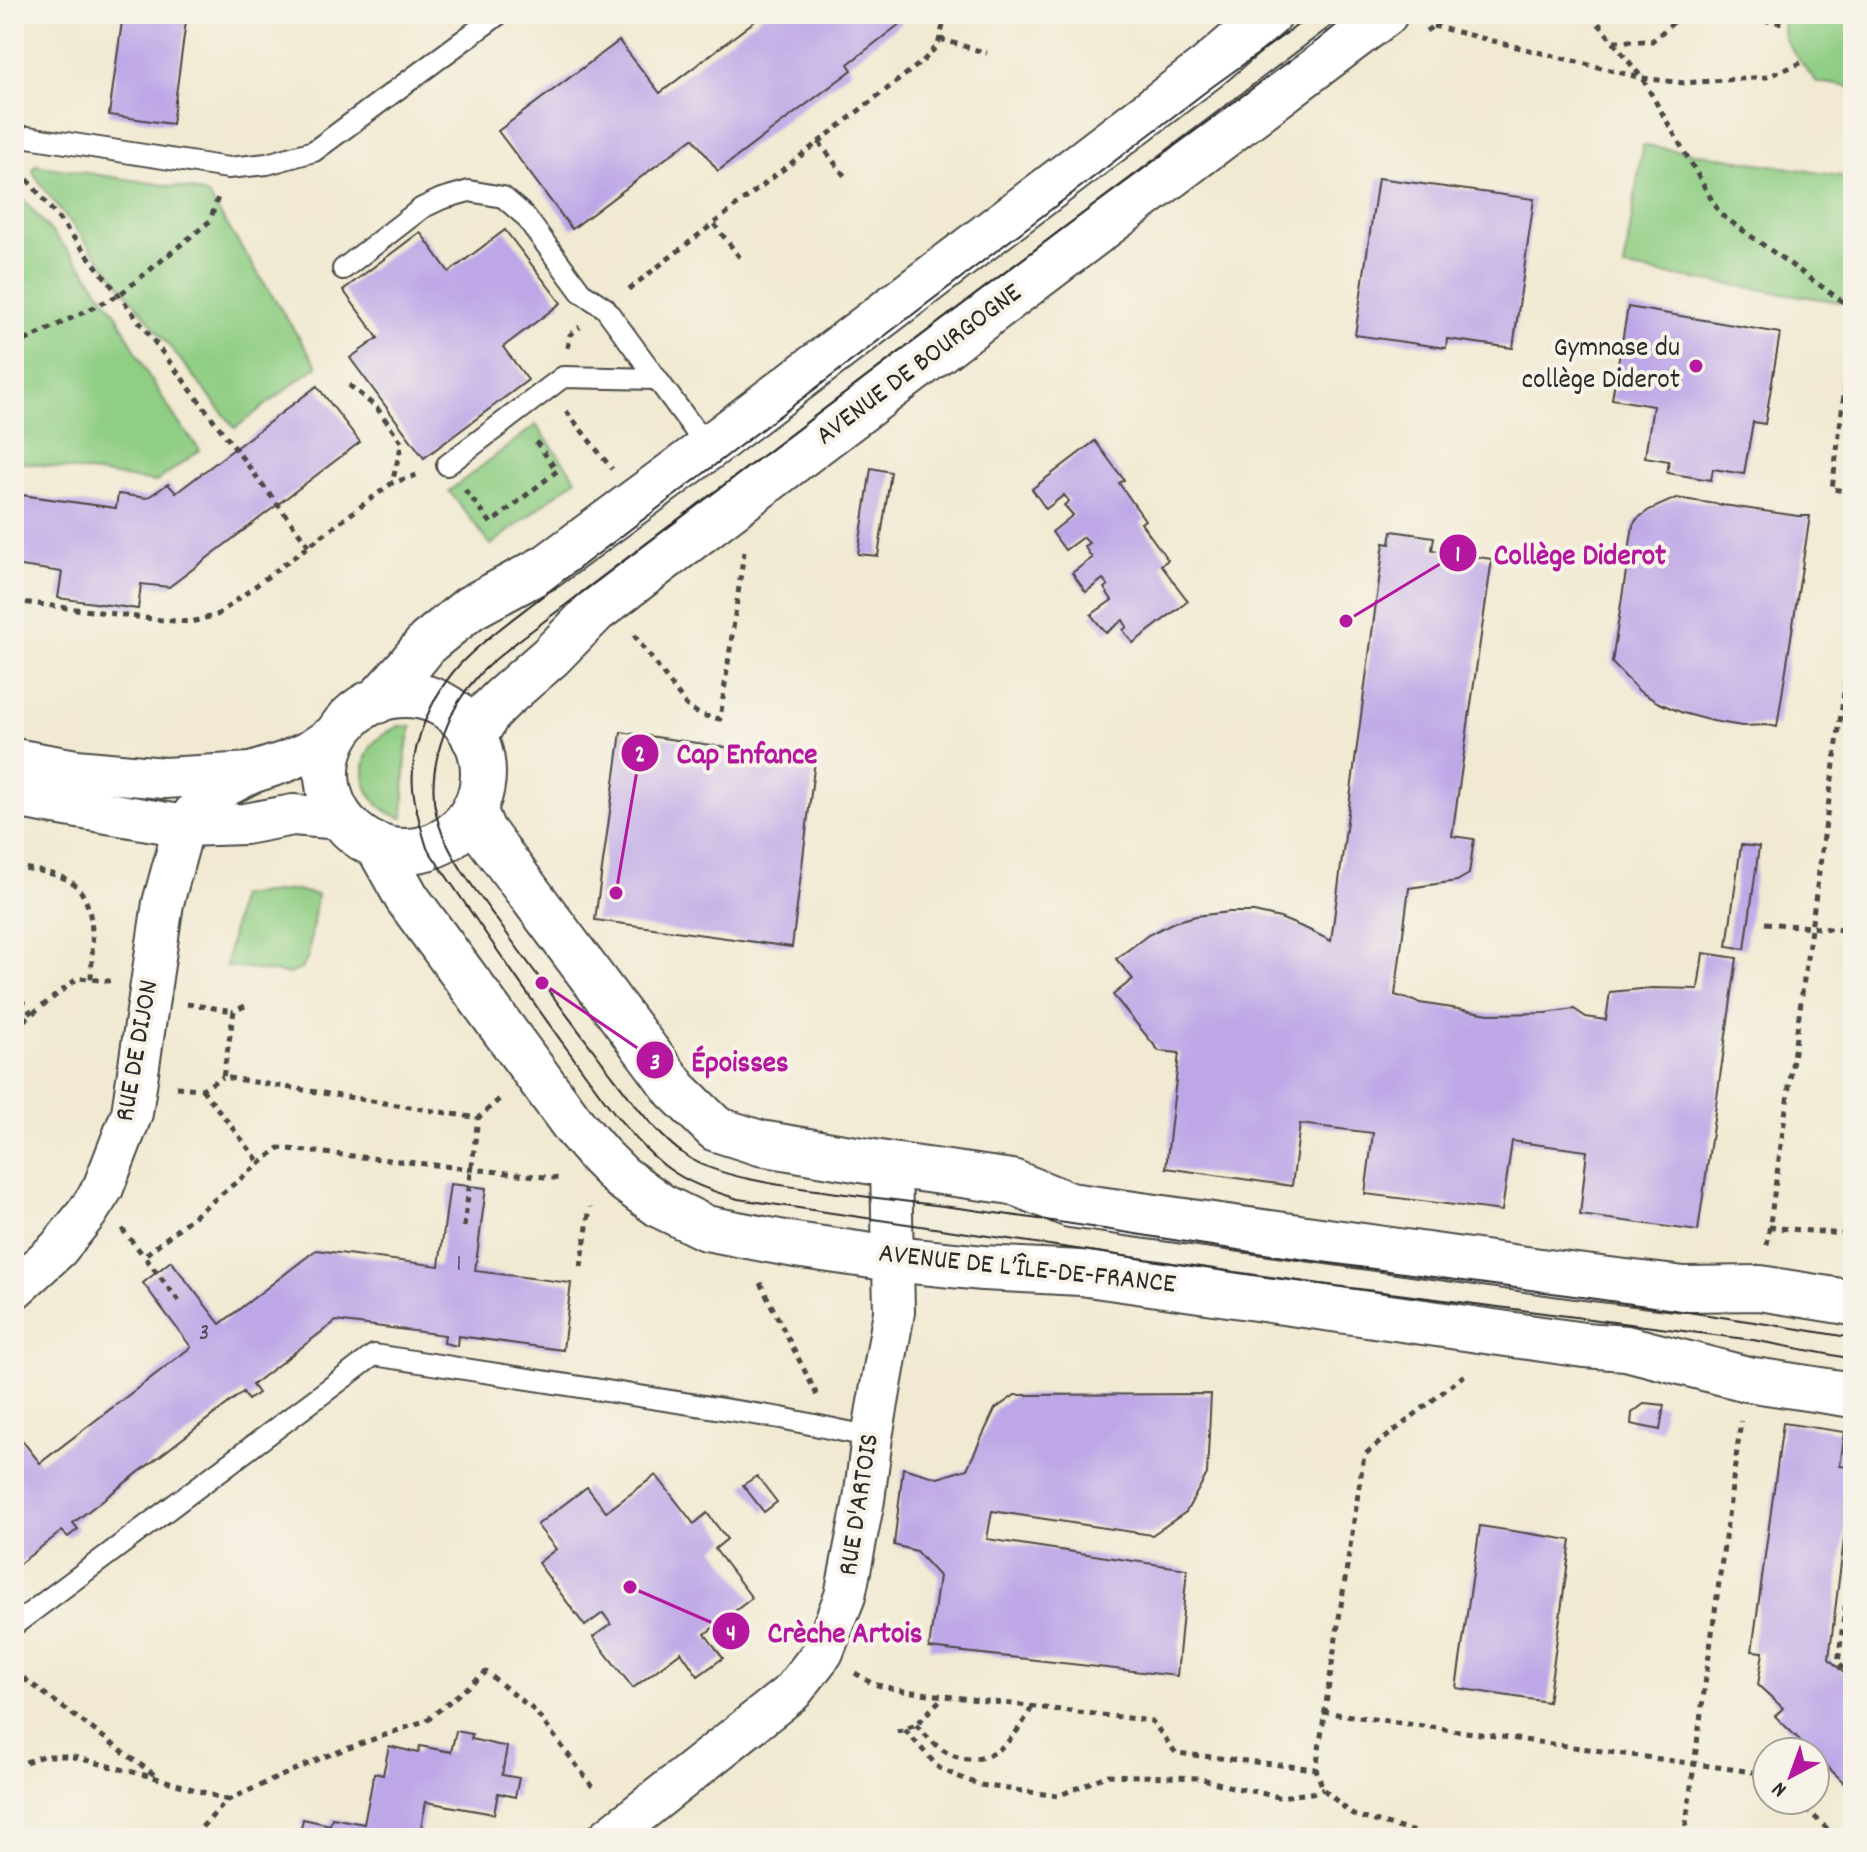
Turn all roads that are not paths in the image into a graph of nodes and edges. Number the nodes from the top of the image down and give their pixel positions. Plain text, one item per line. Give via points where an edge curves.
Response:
1 (499, 14) edge
2 (1270, 14) edge
3 (1385, 14) edge
4 (14, 140) edge
5 (343, 269) dead end
6 (657, 379) junction
7 (708, 448) junction
8 (447, 465) road end
9 (377, 701) junction
10 (337, 733) junction
11 (474, 738) junction
12 (14, 759) edge
13 (251, 773) junction
14 (14, 797) edge
15 (474, 809) junction
16 (341, 819) junction
17 (184, 826) junction
18 (378, 846) junction
19 (891, 1165) junction
20 (893, 1259) junction
21 (14, 1289) edge
22 (1853, 1303) edge
23 (1853, 1395) edge
24 (853, 1433) junction
25 (14, 1625) edge
26 (608, 1838) edge

1 - 4 lane via 314,151 267,164 228,168 28,137
2 - 7 street via 1207,68
3 - 11 street, AVENUE DE BOURGOGNE via 595,611 489,712
5 - 6 lane via 441,199 469,191 503,197 525,216 581,292 605,308
6 - 7 lane
6 - 8 lane via 556,383
7 - 9 street via 548,566 470,608 428,642
9 - 10 street via 352,715
9 - 11 street via 416,695 434,700 452,711
10 - 13 street via 310,751
10 - 16 street via 326,766 331,800
11 - 15 street via 483,767
12 - 13 street via 164,778
13 - 17 street via 220,789
14 - 17 street
15 - 18 street via 461,827 427,848
15 - 19 street via 483,831 676,1090 716,1129 760,1143
16 - 17 street via 293,815 245,824
16 - 18 street
17 - 21 street, RUE DE DIJON via 163,903 166,994 132,1113 103,1188 87,1213 58,1249
18 - 20 street, AVENUE DE L’ÎLE-DE-FRANCE via 407,898 575,1127 621,1177 661,1206 706,1228
19 - 20 street, RUE D'ARTOIS
19 - 22 street via 1012,1182 1070,1205 1116,1212 1576,1276 1684,1289 1760,1288
20 - 23 street, AVENUE DE L’ÎLE-DE-FRANCE via 1081,1273 1626,1348 1747,1379
20 - 24 street, RUE D'ARTOIS via 894,1312
24 - 25 lane via 374,1355
24 - 26 street, RUE D'ARTOIS via 864,1500 845,1596 823,1652 792,1692

